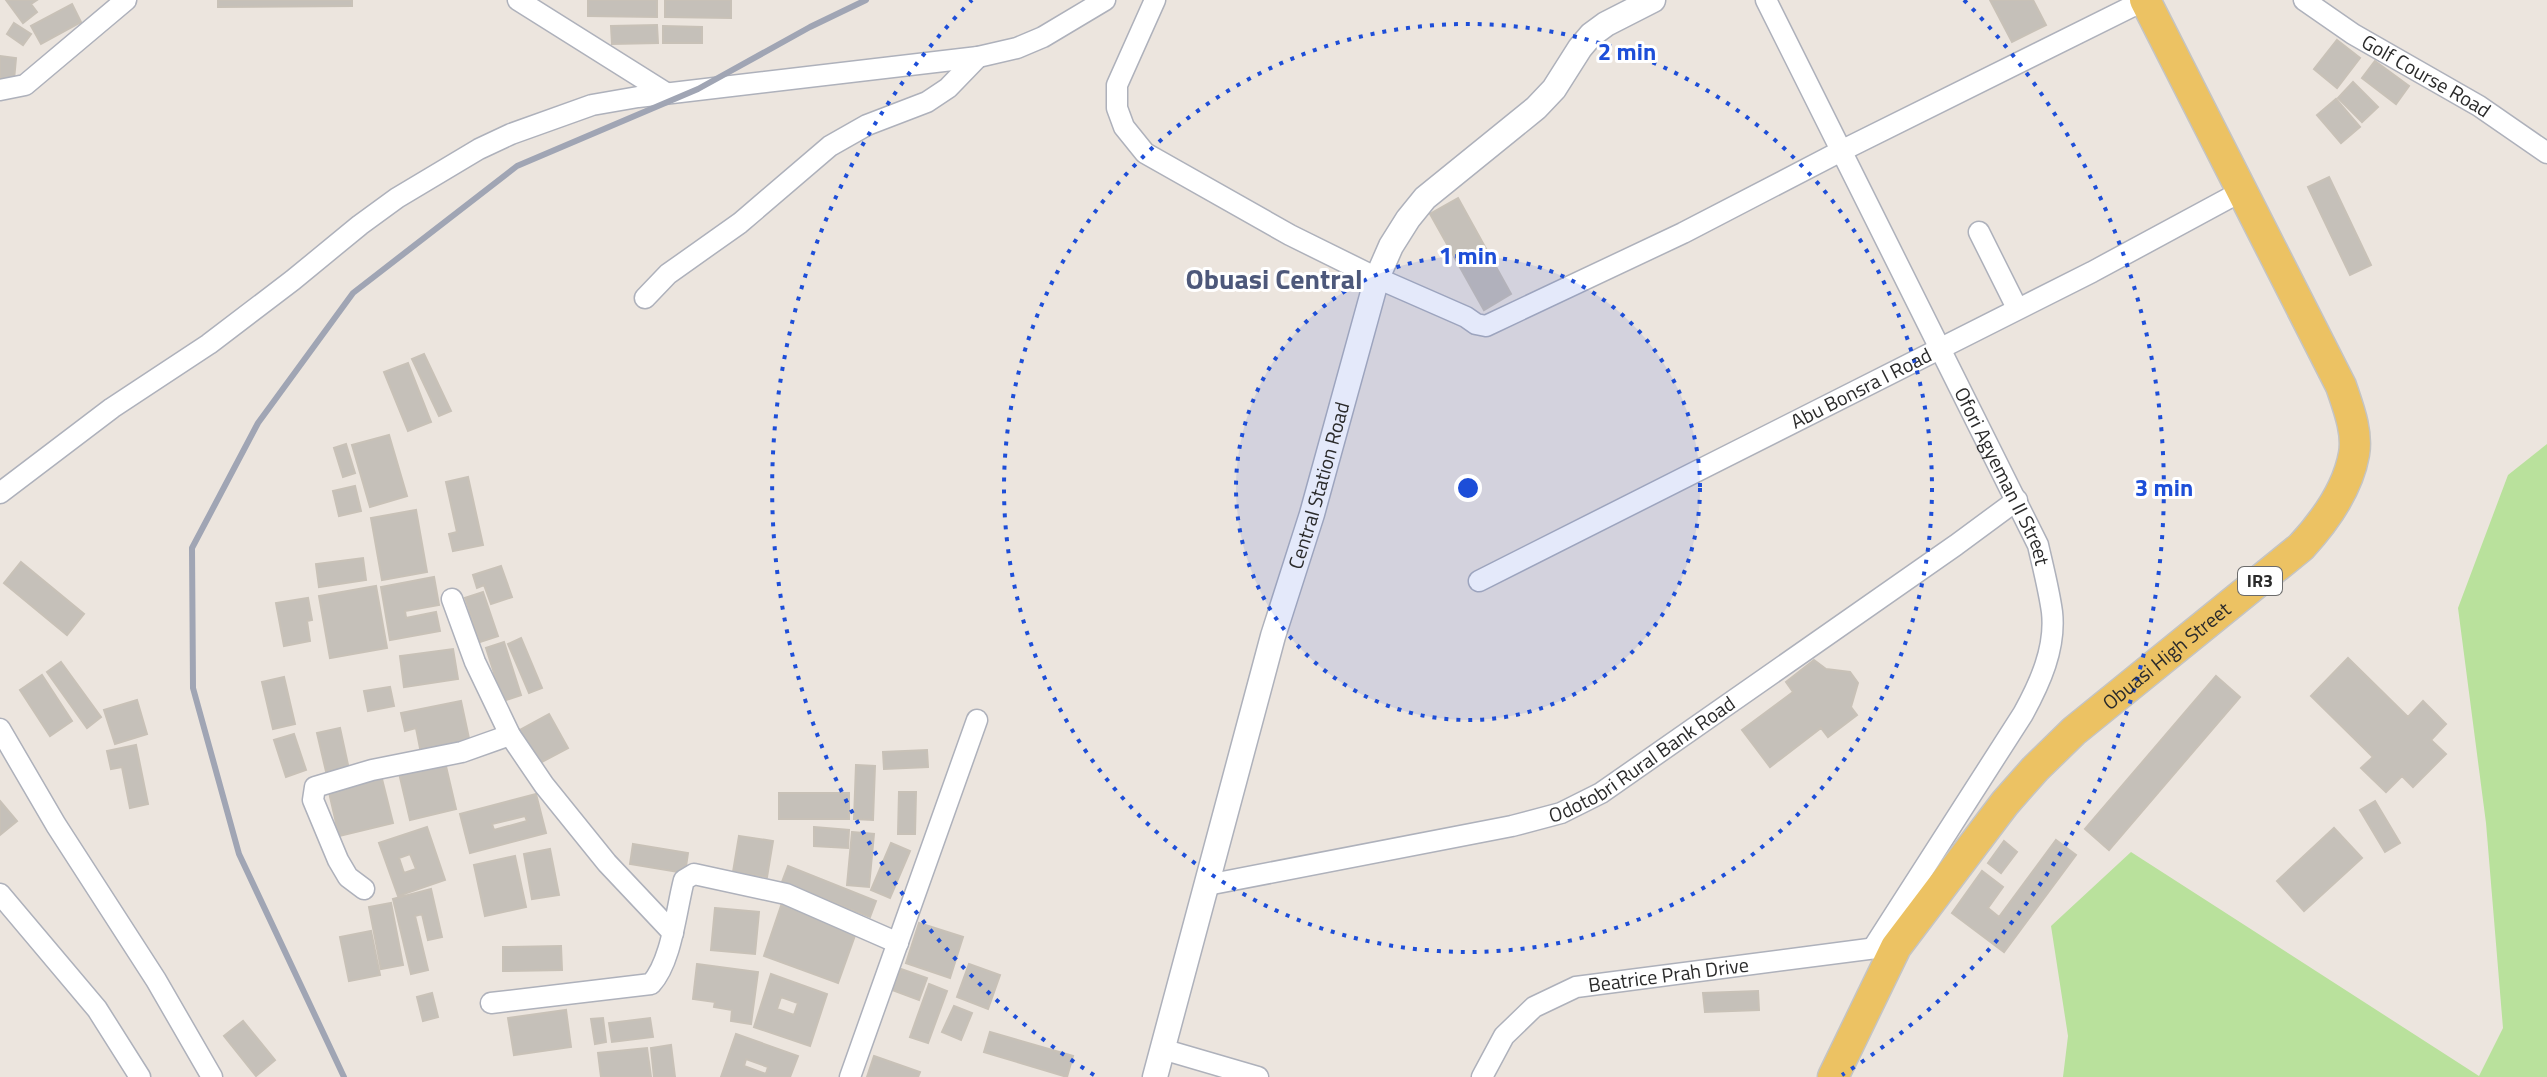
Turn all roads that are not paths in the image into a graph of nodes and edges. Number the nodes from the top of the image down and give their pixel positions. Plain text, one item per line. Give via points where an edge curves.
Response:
1 (126, 0) edge
2 (518, 0) edge
3 (1105, 0) edge
4 (1155, 0) edge
5 (1653, 0) edge
6 (1766, 0) edge
7 (2145, 0) edge
8 (2304, 0) edge
9 (978, 57) junction
10 (0, 90) edge
11 (666, 93) junction
12 (1841, 151) junction
13 (2547, 153) edge
14 (2242, 191) junction
15 (1979, 232) dead end
16 (1377, 278) junction
17 (645, 298) dead end
18 (2017, 308) junction
19 (1939, 347) junction
20 (0, 493) edge
21 (2017, 500) junction
22 (1479, 581) dead end
23 (452, 599) dead end
24 (977, 720) dead end
25 (0, 729) edge
26 (510, 735) junction
27 (1207, 885) junction
28 (364, 889) dead end
29 (0, 894) edge
30 (673, 933) junction
31 (898, 943) junction
32 (1885, 947) junction
33 (491, 1003) dead end
34 (1162, 1049) junction
35 (140, 1077) edge
36 (212, 1077) edge
37 (850, 1077) edge
38 (1155, 1077) edge
39 (1258, 1077) edge
40 (1482, 1077) edge
41 (1833, 1077) edge

1 - 10 street via 25,85
2 - 11 street
3 - 9 street via 1043,37
4 - 16 street via 1117,85 1124,127 1145,153 1176,172
5 - 16 street, Central Station Road via 1591,35 1536,108 1425,198 1391,246
6 - 12 street, Ofori Agyeman II Street
7 - 12 street
7 - 14 main road, Obuasi High Street / IR3
8 - 13 street, Golf Course Road
9 - 11 street
9 - 17 street via 927,102 830,146
11 - 20 street via 592,105 534,125 479,149 397,198 209,344 112,408
12 - 16 street via 1486,326
12 - 19 street, Ofori Agyeman II Street
14 - 18 street, Abu Bonsra I Road
14 - 32 main road, Obuasi High Street / IR3 via 2341,386 2352,419 2354,452 2342,488 2301,547 2074,731 2035,769
15 - 18 street
16 - 27 street, Central Station Road
18 - 19 street, Abu Bonsra I Road
19 - 21 street, Ofori Agyeman II Street
19 - 22 street, Abu Bonsra I Road
21 - 27 street, Odotobri Rural Bank Road via 1601,793 1561,813
21 - 32 street, Ofori Agyeman II Street via 2041,558 2052,615 2048,655 2023,714
23 - 26 street
24 - 31 street
25 - 36 street
26 - 28 street via 462,752 315,787 313,800 342,869
26 - 30 street via 598,852
27 - 34 street, Central Station Road
29 - 35 street via 97,1009
30 - 31 street via 684,880 694,874 786,894
30 - 33 street via 651,984
31 - 37 street
32 - 40 street, Beatrice Prah Drive via 1576,987 1534,1007 1504,1036
32 - 41 main road, Obuasi High Street / IR3
34 - 38 street, Central Station Road
34 - 39 street

